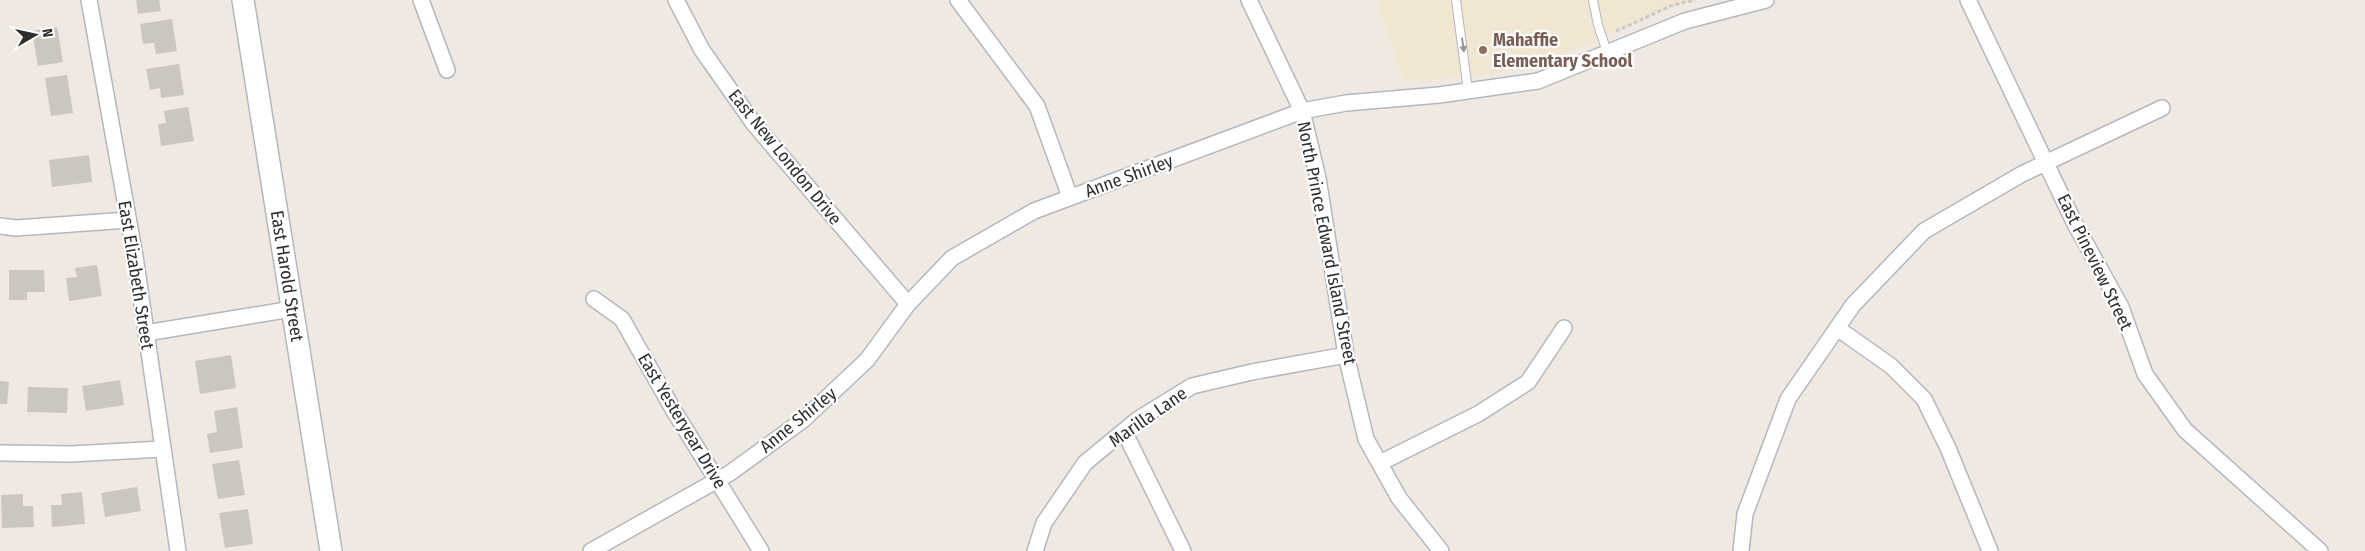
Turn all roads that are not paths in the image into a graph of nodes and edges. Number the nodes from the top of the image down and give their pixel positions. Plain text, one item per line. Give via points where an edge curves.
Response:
1 (90, 0) edge
2 (243, 0) edge
3 (421, 0) edge
4 (676, 0) edge
5 (958, 0) edge
6 (1249, 0) edge
7 (1456, 0) edge
8 (1594, 0) edge
9 (1766, 0) edge
10 (1968, 0) edge
11 (1605, 44) junction
12 (447, 70) dead end
13 (1468, 91) junction
14 (2162, 108) dead end
15 (1302, 111) junction
16 (2047, 162) junction
17 (1070, 197) junction
18 (128, 220) junction
19 (0, 226) edge
20 (594, 299) dead end
21 (908, 304) junction
22 (292, 309) junction
23 (1564, 328) dead end
24 (1837, 328) junction
25 (146, 334) junction
26 (1346, 355) junction
27 (1124, 431) junction
28 (162, 449) junction
29 (0, 453) edge
30 (1380, 463) junction
31 (716, 480) junction
32 (178, 551) edge
33 (331, 551) edge
34 (591, 551) edge
35 (761, 551) edge
36 (1035, 551) edge
37 (1183, 551) edge
38 (1441, 551) edge
39 (1741, 551) edge
40 (1990, 551) edge
41 (2320, 551) edge

1 - 18 street, East Elizabeth Street
2 - 22 main road, East Harold Street
3 - 12 street
4 - 21 street, East New London Drive via 702,50 754,124
5 - 17 street via 1037,106
6 - 15 street, North Prince Edward Island Street
7 -> 13 lane
8 - 11 lane
9 - 11 street, Anne Shirley
10 - 16 street, East Pineview Street
11 - 13 street, Anne Shirley via 1538,81
13 - 15 street, Anne Shirley via 1346,103
14 - 16 street
15 - 17 street, Anne Shirley
15 - 26 street, North Prince Edward Island Street via 1318,178
16 - 24 street via 1924,230 1854,304
16 - 41 street, East Pineview Street via 2075,224 2121,307 2145,374 2185,430
17 - 21 street, Anne Shirley via 1034,211 952,258
18 - 19 street via 16,228
18 - 25 street, East Elizabeth Street
20 - 31 street, East Yesteryear Drive via 622,319
21 - 31 street, Anne Shirley via 866,360 803,420
22 - 25 street
22 - 33 main road, East Harold Street
23 - 30 street via 1528,382 1478,414
24 - 39 street via 1788,399 1746,514
24 - 40 street via 1891,366 1924,399
25 - 28 street, East Elizabeth Street
26 - 27 street, Marilla Lane via 1192,386
26 - 30 street, North Prince Edward Island Street via 1366,439
27 - 36 street, Marilla Lane via 1085,463 1044,523
27 - 37 street
28 - 29 street via 71,454
28 - 32 street, East Elizabeth Street
30 - 38 street, North Prince Edward Island Street via 1399,498
31 - 34 street, Anne Shirley
31 - 35 street, East Yesteryear Drive

